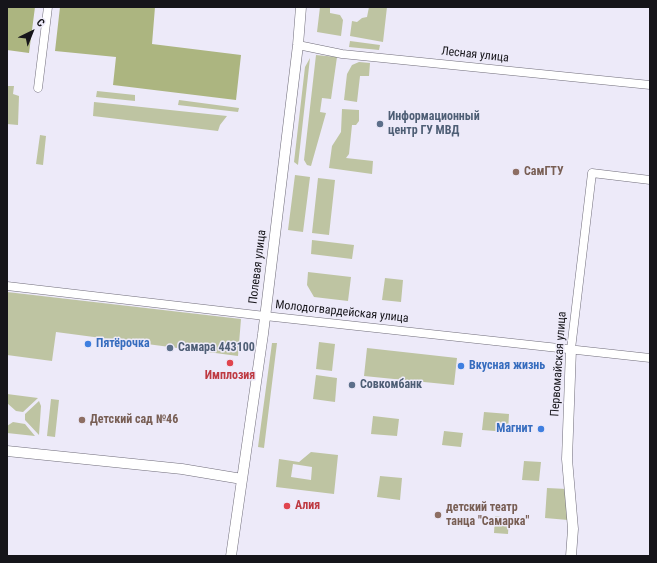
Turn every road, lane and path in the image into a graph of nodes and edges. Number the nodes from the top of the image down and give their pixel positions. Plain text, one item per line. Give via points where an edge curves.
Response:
1 (48, 7) edge
2 (301, 7) edge
3 (298, 45) junction
4 (650, 85) edge
5 (38, 88) dead end
6 (650, 180) edge
7 (7, 286) edge
8 (265, 316) junction
9 (571, 349) junction
10 (650, 358) edge
11 (7, 451) edge
12 (242, 479) junction
13 (231, 556) edge
14 (572, 556) edge

1 - 5 street
2 - 3 street, Полевая улица
3 - 4 street, Лесная улица via 350,54
3 - 8 street, Полевая улица
6 - 9 street, Первомайская улица via 592,173
7 - 8 street, Молодогвардейская улица
8 - 9 street, Молодогвардейская улица
8 - 12 street, Полевая улица
9 - 10 street, Молодогвардейская улица
9 - 14 street, Первомайская улица via 567,459 573,529
11 - 12 street via 191,470
12 - 13 street, Полевая улица

